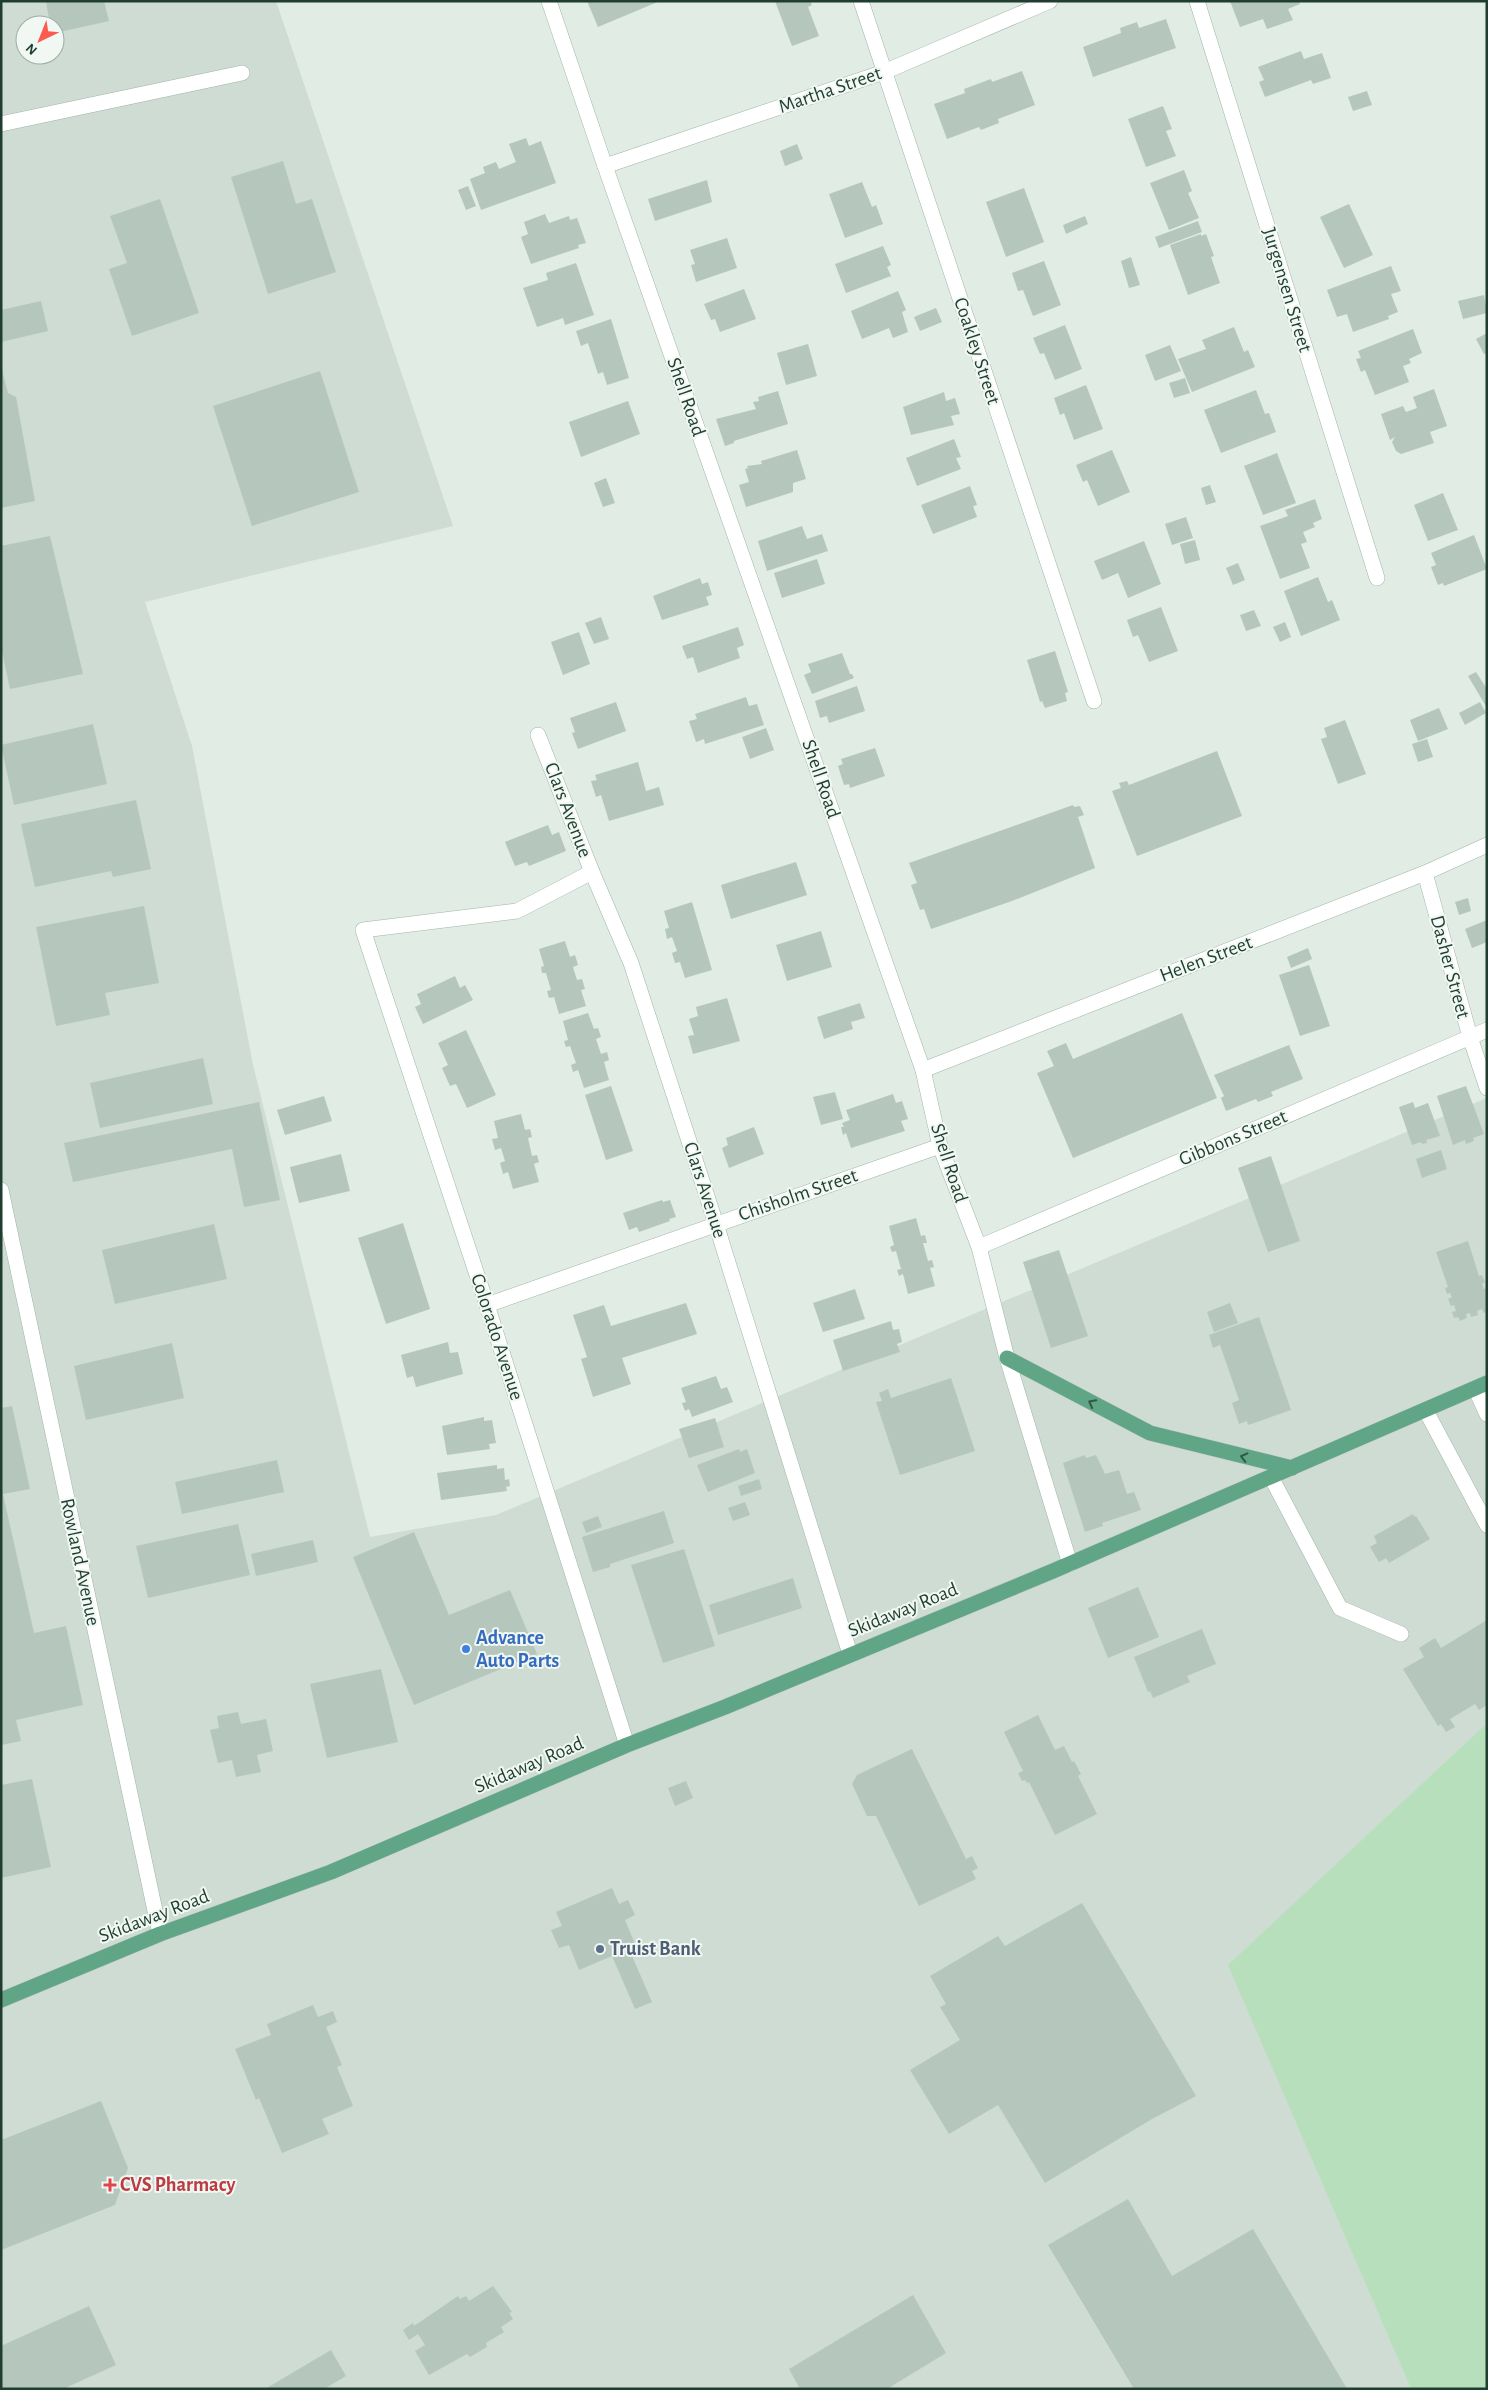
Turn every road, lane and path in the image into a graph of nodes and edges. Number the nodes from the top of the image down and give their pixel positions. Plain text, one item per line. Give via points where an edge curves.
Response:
1 (549, 1) edge
2 (861, 1) edge
3 (1050, 1) edge
4 (1197, 1) edge
5 (884, 72) junction
6 (242, 73) dead end
7 (1, 124) edge
8 (605, 166) junction
9 (1377, 578) dead end
10 (1094, 701) dead end
11 (538, 735) dead end
12 (1487, 845) edge
13 (592, 872) junction
14 (1425, 873) junction
15 (1487, 1030) edge
16 (1470, 1037) junction
17 (923, 1070) junction
18 (1487, 1088) edge
19 (940, 1146) junction
20 (1, 1190) edge
21 (716, 1224) junction
22 (978, 1247) junction
23 (487, 1305) junction
24 (1007, 1358) junction
25 (1481, 1386) edge
26 (1426, 1411) junction
27 (1487, 1414) edge
28 (1292, 1468) junction
29 (1271, 1477) junction
30 (1487, 1525) edge
31 (1070, 1564) junction
32 (1401, 1634) dead end
33 (850, 1654) junction
34 (627, 1745) junction
35 (160, 1934) junction
36 (1, 2000) edge

1 - 8 street, Shell Road
2 - 5 street, Coakley Street
3 - 5 street, Martha Street
4 - 9 street, Jurgensen Street
5 - 8 street, Martha Street
5 - 10 street, Coakley Street
6 - 7 street
8 - 17 street, Shell Road
11 - 13 street, Clars Avenue
12 - 14 street, Helen Street
13 - 21 street, Clars Avenue via 631,963
13 - 23 street, Colorado Avenue via 517,910 363,930
14 - 16 street, Dasher Street
14 - 17 street, Helen Street
15 - 16 street, Gibbons Street
16 - 18 street, Dasher Street
16 - 22 street, Gibbons Street
17 - 19 street, Shell Road
19 - 21 street, Chisholm Street
19 - 22 street, Shell Road
20 - 35 street, Rowland Avenue
21 - 23 street, Chisholm Street
21 - 33 street, Clars Avenue
22 - 24 street, Shell Road
23 - 34 street, Colorado Avenue
28 -> 24 main road via 1150,1433
24 - 31 street, Shell Road
25 - 26 main road, Skidaway Road
25 - 27 street
26 - 28 main road, Skidaway Road
26 - 30 street
28 - 29 main road, Skidaway Road
29 - 31 main road, Skidaway Road
29 - 32 street via 1340,1608
31 - 33 main road, Skidaway Road
33 - 34 main road, Skidaway Road
34 - 35 main road, Skidaway Road via 331,1872
35 - 36 main road, Skidaway Road

